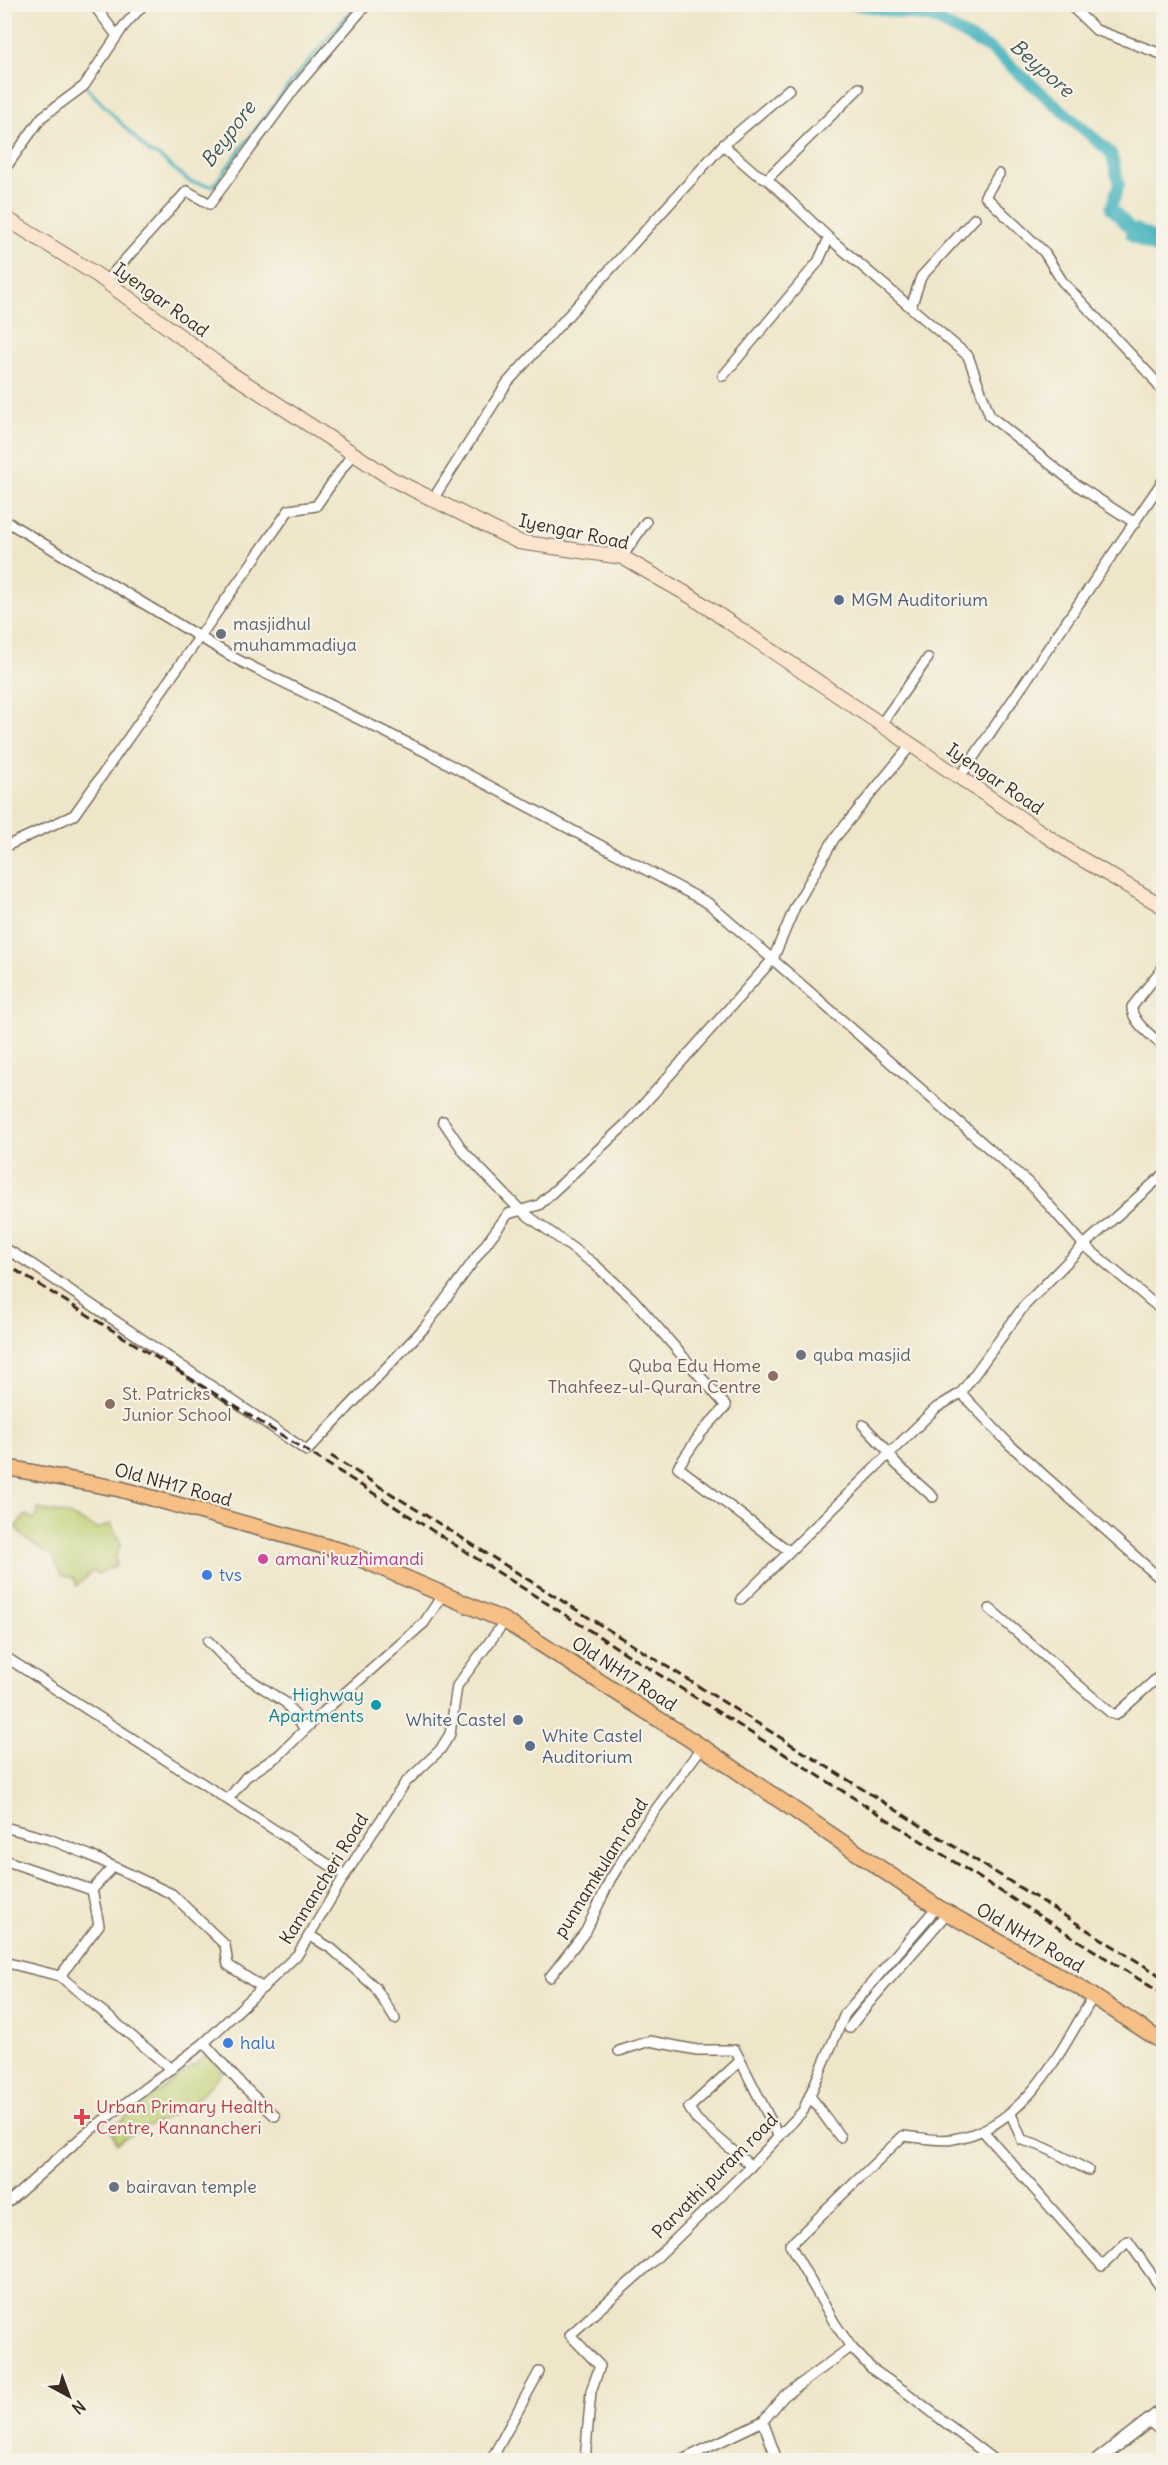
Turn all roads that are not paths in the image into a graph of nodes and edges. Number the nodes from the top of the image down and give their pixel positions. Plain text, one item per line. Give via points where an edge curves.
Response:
1 (93, 4) edge
2 (144, 4) edge
3 (367, 4) edge
4 (1068, 4) edge
5 (117, 36) junction
6 (1164, 55) edge
7 (859, 88) dead end
8 (789, 89) dead end
9 (723, 145) junction
10 (4, 170) edge
11 (999, 174) dead end
12 (767, 179) junction
13 (975, 218) dead end
14 (6, 221) edge
15 (829, 238) junction
16 (105, 282) junction
17 (911, 308) junction
18 (723, 376) dead end
19 (1164, 394) edge
20 (353, 453) junction
21 (1164, 479) edge
22 (433, 499) junction
23 (4, 520) edge
24 (646, 522) dead end
25 (1135, 523) junction
26 (622, 557) junction
27 (200, 637) junction
28 (928, 658) dead end
29 (881, 724) junction
30 (912, 744) junction
31 (960, 777) junction
32 (4, 847) edge
33 (1164, 907) edge
34 (773, 959) junction
35 (1164, 966) edge
36 (1164, 1047) edge
37 (443, 1121) dead end
38 (1164, 1174) edge
39 (520, 1210) junction
40 (1084, 1245) junction
41 (4, 1248) edge
42 (1164, 1312) edge
43 (961, 1393) junction
44 (863, 1425) dead end
45 (889, 1452) junction
46 (4, 1467) edge
47 (933, 1497) dead end
48 (789, 1551) junction
49 (1164, 1582) edge
50 (443, 1594) junction
51 (741, 1599) dead end
52 (990, 1609) dead end
53 (505, 1621) junction
54 (208, 1641) dead end
55 (4, 1656) edge
56 (1164, 1672) edge
57 (305, 1729) junction
58 (702, 1747) junction
59 (229, 1798) junction
60 (8, 1828) dead end
61 (4, 1860) edge
62 (112, 1867) junction
63 (345, 1875) junction
64 (92, 1890) junction
65 (942, 1910) junction
66 (309, 1935) junction
67 (4, 1962) edge
68 (60, 1976) junction
69 (550, 1977) dead end
70 (262, 1988) junction
71 (1094, 1997) junction
72 (395, 2019) dead end
73 (849, 2028) dead end
74 (204, 2043) junction
75 (1164, 2043) edge
76 (619, 2050) dead end
77 (740, 2061) junction
78 (171, 2069) junction
79 (810, 2096) junction
80 (1011, 2114) junction
81 (275, 2116) dead end
82 (982, 2131) junction
83 (779, 2137) junction
84 (840, 2138) dead end
85 (751, 2166) junction
86 (1088, 2170) dead end
87 (4, 2206) edge
88 (1164, 2292) edge
89 (851, 2347) junction
90 (539, 2372) dead end
91 (1164, 2409) edge
92 (763, 2421) junction
93 (1149, 2421) junction
94 (1164, 2434) edge
95 (491, 2460) edge
96 (585, 2460) edge
97 (682, 2460) edge
98 (777, 2460) edge
99 (994, 2460) edge
100 (1098, 2460) edge

1 - 5 street
2 - 5 street
3 - 16 street via 294,88 210,204 187,190
4 - 6 street via 1096,30
5 - 10 street via 84,86 42,117
7 - 12 street
8 - 9 street
9 - 12 street
9 - 22 street via 507,383
11 - 19 street via 985,196 1044,252 1062,281
12 - 15 street
13 - 17 street via 921,278
14 - 16 main road, Iyengar Road
15 - 17 street
15 - 18 street via 818,262
16 - 20 main road, Iyengar Road via 230,373
17 - 25 street via 968,356 990,416 1075,484
20 - 22 main road, Iyengar Road via 392,479
20 - 27 street via 316,506 289,510
21 - 25 street
22 - 26 main road, Iyengar Road via 519,542
23 - 27 street
24 - 26 street
25 - 31 street
26 - 29 main road, Iyengar Road via 692,597
27 - 32 street via 74,814
27 - 34 street via 708,903
28 - 29 street
29 - 30 main road, Iyengar Road
30 - 31 main road, Iyengar Road
30 - 34 street via 834,839 795,907
31 - 33 main road, Iyengar Road via 1075,855
34 - 39 street via 627,1123 539,1205
34 - 40 street via 1033,1187
35 - 36 street via 1132,1007 1135,1019
37 - 39 street via 464,1152
38 - 40 street
39 - 41 street via 508,1214 425,1327 308,1452
39 - 48 street via 593,1263 632,1298 726,1406 678,1467
40 - 42 street
40 - 43 street via 1024,1306
43 - 45 street via 936,1408
43 - 49 street via 1010,1445
44 - 45 street
45 - 47 street via 895,1463
45 - 48 street
46 - 50 main road, Old NH17 Road via 120,1489 345,1552
48 - 51 street
50 - 53 main road, Old NH17 Road
50 - 57 street via 424,1623
52 - 56 street via 1116,1715
53 - 58 main road, Old NH17 Road
53 - 63 street, Kannancheri Road via 457,1686 450,1734 440,1750 405,1783
54 - 57 street via 237,1671 286,1703
55 - 59 street
57 - 59 street via 279,1755 246,1777
58 - 65 main road, Old NH17 Road
58 - 69 street, punnamkulam road via 642,1828 610,1880 586,1931
59 - 63 street
60 - 62 street via 49,1839
61 - 64 street
62 - 64 street
62 - 70 street via 172,1894 225,1945 228,1965
63 - 66 street, Kannancheri Road
64 - 68 street via 99,1925
65 - 71 main road, Old NH17 Road
65 - 73 street via 914,1953 888,1978
65 - 79 street, Parvathi puram road via 845,2014
66 - 70 street, Kannancheri Road via 298,1954
66 - 72 street via 332,1949 375,1987
67 - 68 street
68 - 78 street
70 - 74 street, Kannancheri Road
71 - 75 main road, Old NH17 Road
71 - 80 street via 1045,2076
74 - 78 street, Kannancheri Road
74 - 81 street
76 - 77 street via 650,2041 697,2050 735,2050
77 - 83 street
77 - 85 street via 689,2109
78 - 87 street, Kannancheri Road via 84,2135
79 - 83 street, Parvathi puram road via 803,2111
79 - 84 street
80 - 82 street
80 - 86 street via 1022,2140 1040,2144
82 - 88 street via 1102,2266 1128,2241
82 - 89 street via 951,2140 903,2136 790,2245
83 - 85 street, Parvathi puram road
85 - 96 street, Parvathi puram road via 570,2335 600,2366 591,2391
89 - 92 street via 784,2396
89 - 99 street via 872,2369
90 - 95 street
91 - 93 street
92 - 97 street
92 - 98 street
93 - 94 street
93 - 100 street

